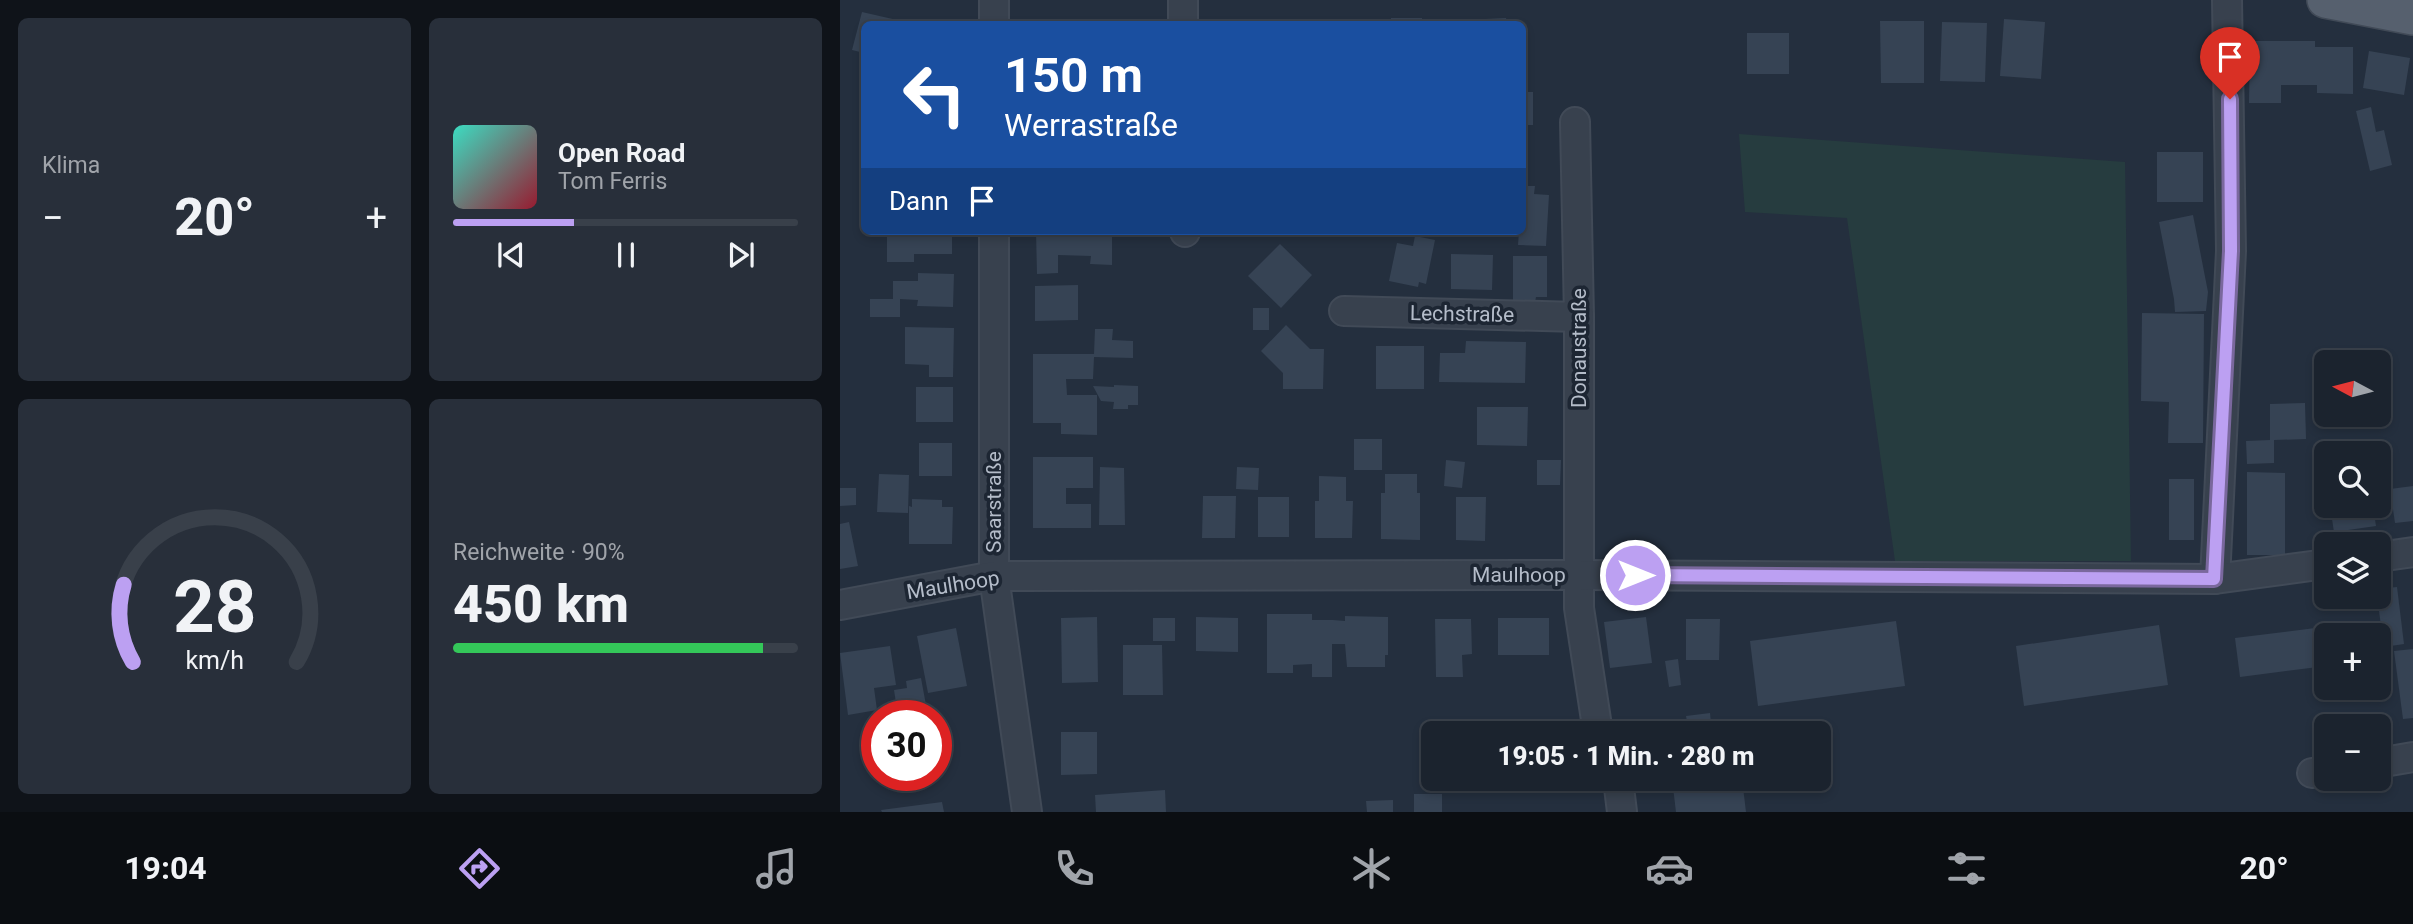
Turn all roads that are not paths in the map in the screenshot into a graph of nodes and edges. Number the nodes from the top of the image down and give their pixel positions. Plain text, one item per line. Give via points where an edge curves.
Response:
1 (994, 0) edge
2 (1183, 0) edge
3 (2227, 0) edge
4 (2325, 0) edge
5 (2413, 17) edge
6 (994, 21) edge
7 (1184, 21) edge
8 (1575, 122) dead end
9 (994, 235) edge
10 (1344, 311) dead end
11 (1579, 317) junction
12 (2413, 552) edge
13 (2391, 555) edge
14 (2314, 566) edge
15 (1580, 575) junction
16 (995, 576) junction
17 (2214, 579) junction
18 (840, 605) edge
19 (1596, 721) edge
20 (2413, 757) edge
21 (2391, 761) edge
22 (1619, 791) edge
23 (1027, 812) edge
24 (1622, 812) edge

1 - 6 street
2 - 7 street
3 - 17 street via 2231,251
4 - 5 main road
8 - 11 street, Donaustraße
9 - 16 street, Saarstraße
10 - 11 street, Lechstraße
11 - 15 street, Donaustraße
12 - 13 street
14 - 17 street, Maulhoop
15 - 16 street, Maulhoop
15 - 17 street, Maulhoop
15 - 19 street, Donaustraße via 1579,608
16 - 18 street, Maulhoop
16 - 23 street, Saarstraße
20 - 21 street
22 - 24 street

